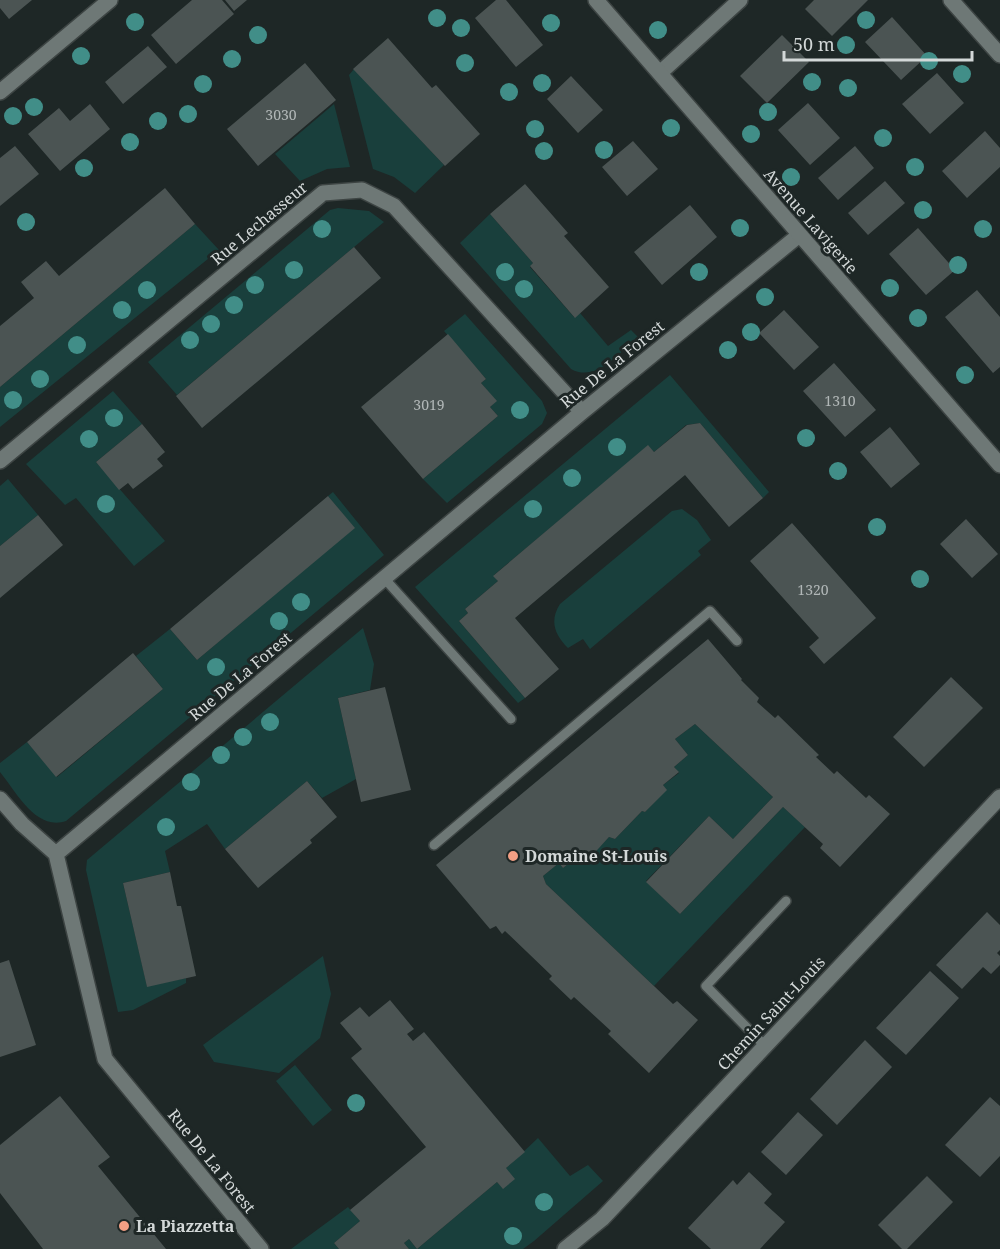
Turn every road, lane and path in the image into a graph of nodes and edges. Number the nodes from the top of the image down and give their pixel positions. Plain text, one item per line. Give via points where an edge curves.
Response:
1 (110, 0) edge
2 (596, 0) edge
3 (740, 0) edge
4 (951, 0) edge
5 (1000, 55) edge
6 (661, 72) junction
7 (0, 92) edge
8 (798, 236) junction
9 (582, 412) junction
10 (0, 461) edge
11 (1000, 465) edge
12 (384, 578) junction
13 (737, 641) dead end
14 (511, 719) dead end
15 (1000, 797) edge
16 (0, 799) edge
17 (434, 845) dead end
18 (56, 854) junction
19 (786, 902) dead end
20 (765, 1046) junction
21 (261, 1249) edge
22 (565, 1249) edge

1 - 7 street
2 - 6 street, Avenue Lavigerie
3 - 6 street
4 - 5 street
6 - 8 street, Avenue Lavigerie
8 - 9 street, Rue De La Forest
8 - 11 street, Avenue Lavigerie
9 - 10 street, Rue Lechasseur via 394,206 362,190 323,193
9 - 12 street, Rue De La Forest
12 - 14 lane
12 - 18 street, Rue De La Forest
13 - 17 lane via 710,611
15 - 20 street, Chemin Saint-Louis
16 - 18 street via 21,824
18 - 21 street, Rue De La Forest via 105,1059
19 - 20 lane via 706,986
20 - 22 street, Chemin Saint-Louis via 602,1219

